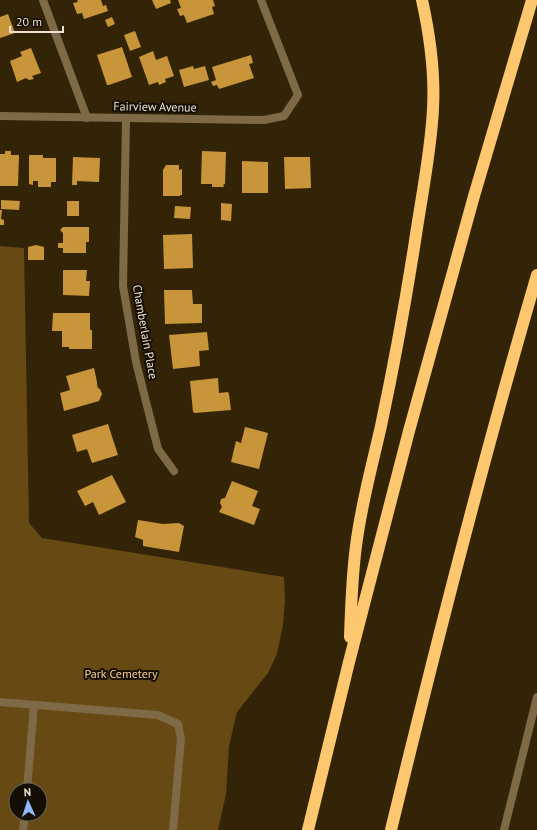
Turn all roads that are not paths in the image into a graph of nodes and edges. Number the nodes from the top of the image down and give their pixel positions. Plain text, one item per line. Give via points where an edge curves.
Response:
1 (44, 0) edge
2 (261, 0) edge
3 (422, 0) edge
4 (532, 0) edge
5 (0, 116) edge
6 (87, 118) junction
7 (126, 119) junction
8 (537, 275) edge
9 (174, 471) dead end
10 (349, 662) junction
11 (537, 697) edge
12 (0, 702) edge
13 (34, 705) junction
14 (28, 782) edge
15 (173, 830) edge
16 (308, 830) edge
17 (391, 830) edge
18 (504, 830) edge

1 - 6 street
2 - 7 street, Fairview Avenue via 298,96 284,116 264,120
3 - 10 highway via 432,58 432,128 403,309 356,544
4 - 10 highway via 456,260
5 - 6 street, Fairview Avenue
6 - 7 street, Fairview Avenue
7 - 9 street, Chamberlain Place via 123,286 136,362 158,449
8 - 17 highway via 472,508
10 - 16 highway
11 - 18 street
12 - 13 street
13 - 14 street
13 - 15 street via 158,715 178,724 181,738

